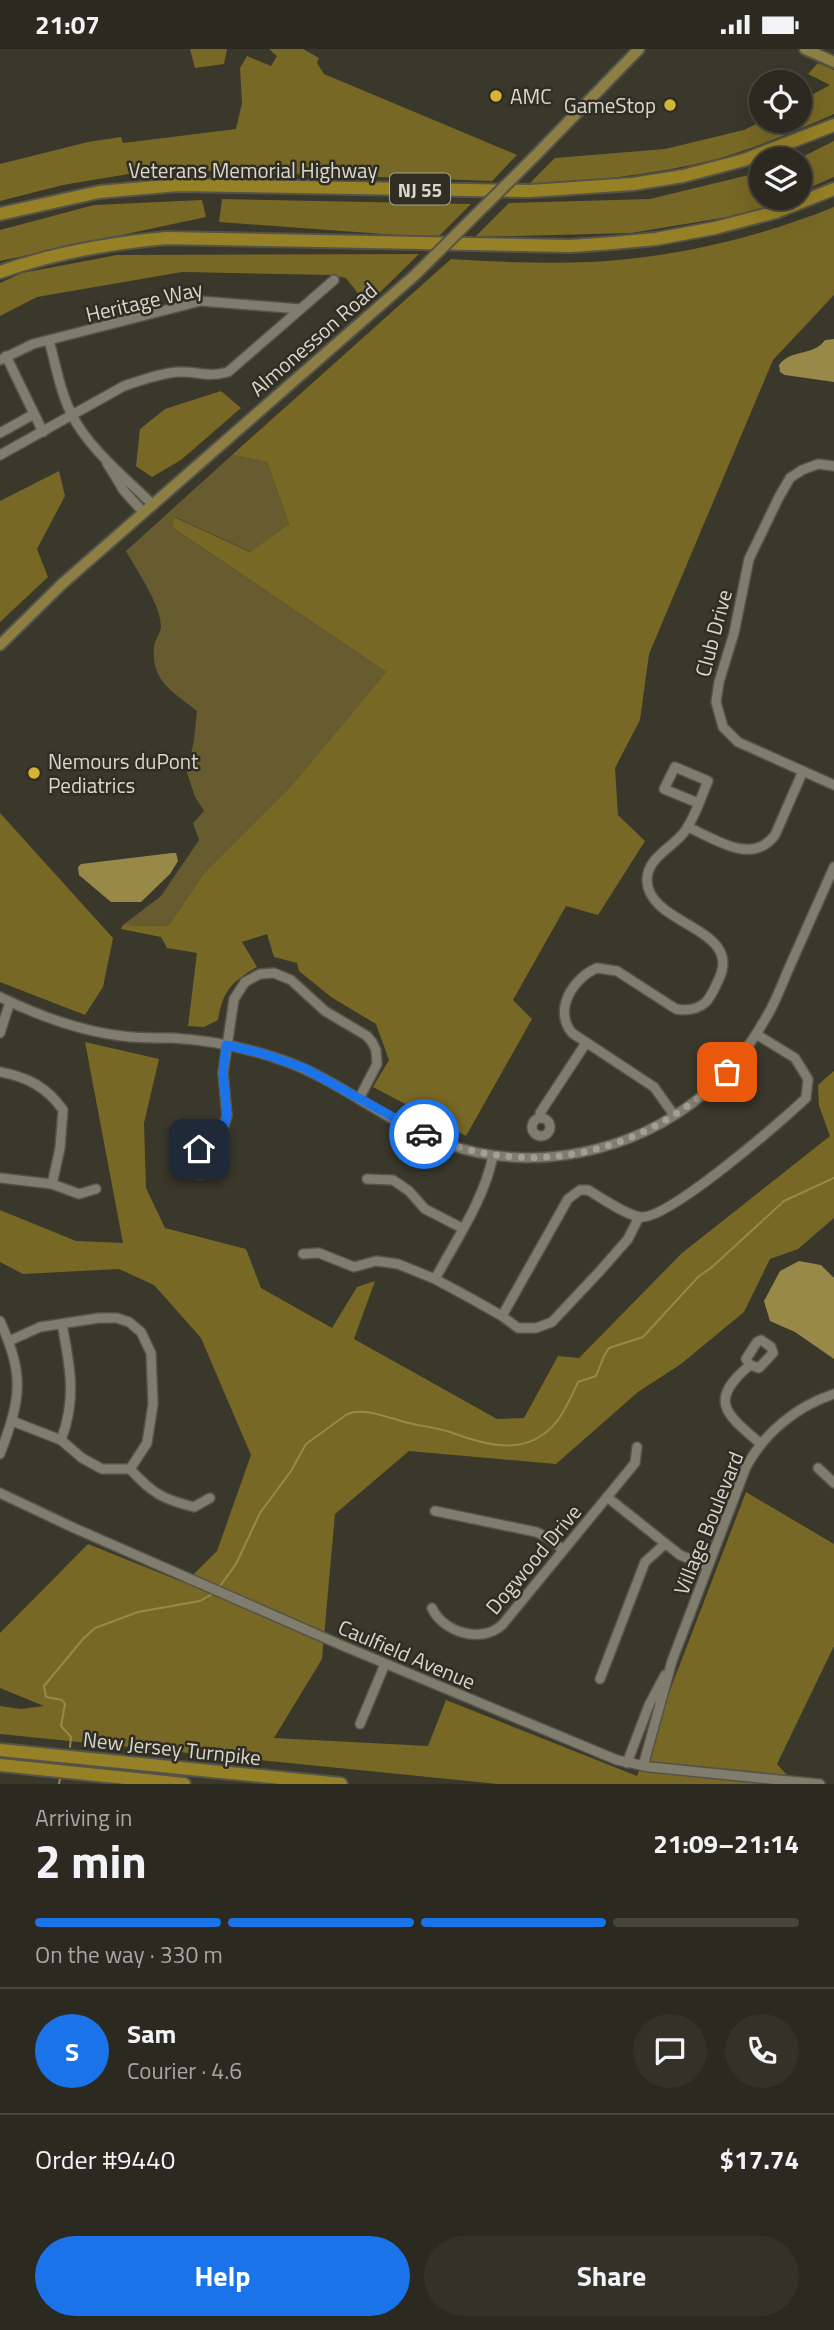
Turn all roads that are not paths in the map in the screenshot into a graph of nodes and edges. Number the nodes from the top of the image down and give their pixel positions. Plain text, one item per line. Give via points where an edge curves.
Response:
1 (639, 49) edge
2 (805, 49) edge
3 (834, 62) edge
4 (834, 125) edge
5 (834, 189) edge
6 (0, 214) edge
7 (0, 272) edge
8 (334, 280) dead end
9 (300, 309) junction
10 (49, 341) junction
11 (3, 358) edge
12 (34, 414) junction
13 (72, 416) junction
14 (43, 432) junction
15 (0, 433) edge
16 (0, 456) edge
17 (105, 459) junction
18 (834, 466) edge
19 (153, 505) junction
20 (144, 513) junction
21 (0, 645) edge
22 (803, 771) junction
23 (834, 777) edge
24 (821, 778) junction
25 (834, 785) edge
26 (698, 803) junction
27 (688, 827) junction
28 (834, 867) edge
29 (5, 1000) edge
30 (0, 1033) edge
31 (756, 1034) junction
32 (586, 1043) junction
33 (226, 1045) junction
34 (0, 1072) edge
35 (359, 1099) junction
36 (674, 1115) junction
37 (541, 1118) dead end
38 (219, 1143) junction
39 (199, 1149) junction
40 (493, 1156) junction
41 (212, 1163) junction
42 (0, 1178) edge
43 (367, 1179) dead end
44 (52, 1184) junction
45 (96, 1189) dead end
46 (639, 1217) junction
47 (462, 1228) junction
48 (303, 1254) dead end
49 (435, 1279) junction
50 (502, 1316) junction
51 (0, 1321) edge
52 (62, 1324) junction
53 (9, 1341) junction
54 (750, 1365) dead end
55 (834, 1394) edge
56 (12, 1421) junction
57 (61, 1440) junction
58 (761, 1444) junction
59 (637, 1447) dead end
60 (0, 1454) edge
61 (818, 1468) dead end
62 (130, 1469) junction
63 (834, 1482) edge
64 (0, 1493) edge
65 (607, 1497) junction
66 (210, 1498) dead end
67 (436, 1511) dead end
68 (665, 1545) junction
69 (564, 1550) junction
70 (708, 1566) junction
71 (432, 1608) dead end
72 (672, 1661) junction
73 (385, 1664) junction
74 (600, 1679) dead end
75 (360, 1724) dead end
76 (0, 1750) edge
77 (626, 1763) junction
78 (0, 1765) edge
79 (643, 1766) junction
80 (184, 1784) edge
81 (341, 1784) edge
82 (820, 1784) edge

1 - 19 main road, Almonesson Road, bridge via 415,275
2 - 3 main road
4 - 6 highway, Veterans Memorial Highway / NJ 55 via 744,160 633,184 530,191 178,185 99,192
5 - 7 highway via 749,219 656,239 571,246 167,238 119,242
8 - 9 street
9 - 10 street, Heritage Way via 201,301
9 - 13 street via 228,372 212,376 179,372 140,381
10 - 11 street, Heritage Way
10 - 13 street
11 - 12 street
12 - 14 street
12 - 15 street
13 - 14 street
13 - 17 street
14 - 16 street
17 - 19 street
17 - 20 street
18 - 22 street, Club Drive via 818,464 802,470 790,478 779,496 749,559 734,633 716,690 719,716 732,738
19 - 20 main road, Almonesson Road
20 - 21 main road, Almonesson Road
22 - 24 street, Club Drive
22 - 27 street via 775,835 762,848 738,849
23 - 24 street
24 - 25 street, Club Drive
26 - 26 street via 708,782 675,767 664,789
26 - 27 street
27 - 32 street via 650,865 648,890 660,906 715,943 723,961 721,976 706,1001 687,1010 669,1005 617,971 592,970 580,979 563,1012 569,1031
28 - 31 street
29 - 30 street
29 - 33 street via 89,1030
31 - 36 street via 705,1094
31 - 46 street via 795,1058 808,1079 806,1098 779,1125 680,1199 653,1215
32 - 36 street via 654,1087
32 - 37 street
33 - 35 street via 304,1068
33 - 35 street via 234,999 242,985 260,974 285,977 372,1042 377,1064
33 - 38 street via 227,1115
34 - 44 street via 40,1085 63,1110
35 - 40 street via 441,1142
36 - 40 street via 643,1133 583,1153
38 - 39 street
38 - 41 street
39 - 41 street via 210,1154
39 - 41 street via 188,1159 192,1171 203,1174
40 - 47 street via 489,1177
42 - 44 street
43 - 47 street via 393,1180 425,1209
44 - 45 street via 79,1194
46 - 50 street via 628,1239 552,1322 518,1328
46 - 50 street via 580,1190 568,1199
47 - 49 street
48 - 49 street via 319,1253 354,1266 387,1262
49 - 50 street
51 - 53 street
52 - 53 street via 40,1327
52 - 57 street via 72,1379 70,1416
52 - 62 street via 117,1318 141,1332 151,1353 153,1404 147,1443
53 - 56 street via 18,1385
54 - 58 street via 726,1390 725,1403 738,1424
55 - 58 street, Village Boulevard via 797,1412
56 - 57 street
56 - 60 street
57 - 62 street via 102,1469
58 - 70 street, Village Boulevard via 740,1479
59 - 65 street, Dogwood Drive via 635,1463
61 - 63 street
62 - 66 street via 149,1490 176,1502 194,1507
64 - 73 street, Caulfield Avenue
65 - 68 street
65 - 69 street, Dogwood Drive
67 - 69 street via 536,1532
68 - 70 street
68 - 74 street via 645,1562
69 - 71 street, Dogwood Drive via 494,1633 470,1635 437,1619
70 - 72 street, Village Boulevard
72 - 77 street, Village Boulevard
72 - 79 street, Village Boulevard
73 - 75 street
73 - 77 street, Caulfield Avenue
76 - 81 highway, New Jersey Turnpike
77 - 79 street, Caulfield Avenue
78 - 80 highway, New Jersey Turnpike
79 - 82 street, Caulfield Avenue

